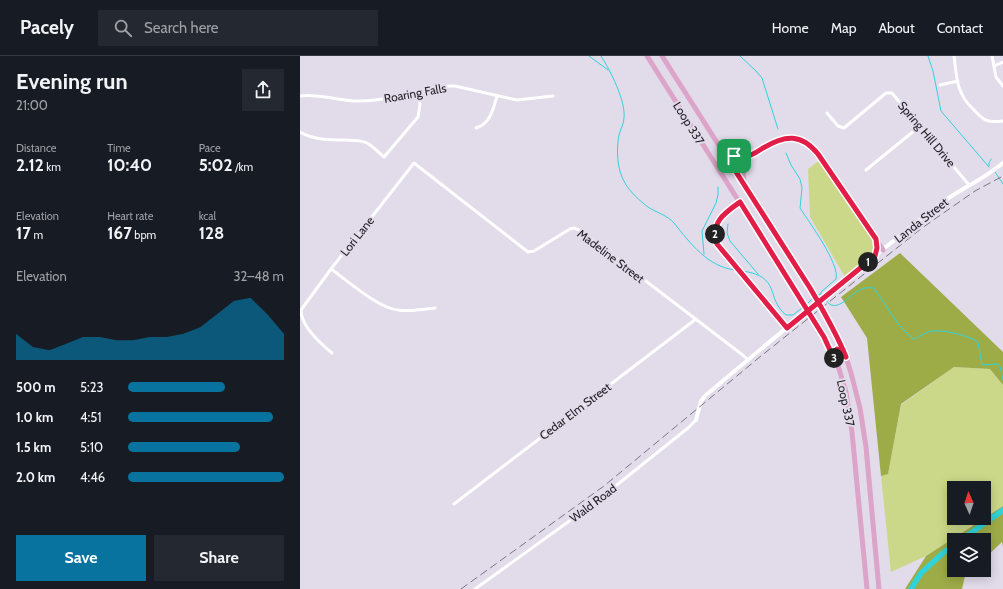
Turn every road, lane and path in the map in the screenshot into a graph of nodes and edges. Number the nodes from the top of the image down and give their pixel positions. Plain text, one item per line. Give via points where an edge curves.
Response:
1 (647, 56) edge
2 (662, 56) edge
3 (954, 56) edge
4 (992, 56) edge
5 (1003, 62) edge
6 (994, 66) junction
7 (958, 81) junction
8 (940, 85) dead end
9 (1003, 86) edge
10 (417, 91) junction
11 (300, 96) edge
12 (497, 96) junction
13 (553, 96) dead end
14 (827, 112) dead end
15 (1003, 121) edge
16 (920, 126) junction
17 (476, 128) dead end
18 (300, 132) edge
19 (722, 150) junction
20 (750, 156) junction
21 (414, 163) joint
22 (1003, 163) edge
23 (866, 170) dead end
24 (744, 185) junction
25 (969, 185) junction
26 (740, 202) junction
27 (876, 239) junction
28 (883, 250) junction
29 (875, 256) junction
30 (331, 269) junction
31 (435, 308) dead end
32 (696, 319) junction
33 (787, 328) junction
34 (332, 354) dead end
35 (846, 357) junction
36 (834, 359) junction
37 (748, 360) junction
38 (699, 407) joint
39 (696, 420) joint
40 (454, 504) dead end
41 (867, 588) edge
42 (475, 589) edge
43 (879, 589) edge

1 - 26 main road, Loop 337
2 - 19 main road, Loop 337
3 - 7 street
4 - 6 street
5 - 6 street
6 - 9 street via 996,77
7 - 8 street
7 - 15 street via 963,97 980,117 989,122
10 - 11 street, Roaring Falls via 368,100
10 - 12 street, Roaring Falls via 446,85
10 - 18 street via 420,104 418,117 384,157 364,142 318,139
12 - 13 street, Roaring Falls via 522,100
12 - 17 street via 489,118
14 - 16 street, Spring Hill Drive via 838,126 844,128 886,93 891,93
16 - 23 street
16 - 25 street, Spring Hill Drive
19 - 20 main road via 742,158
19 - 24 main road, Loop 337
20 - 24 main road via 744,164 742,173
20 - 27 main road via 783,138 807,143 818,154
21 - 30 street, Lori Lane
21 - 32 street, Madeline Street via 528,252 534,251 570,229 577,228
22 - 25 street, Landa Street
24 - 35 main road, Loop 337 via 810,288
25 - 28 street, Landa Street
26 - 33 main road via 719,219 715,228 717,244
26 - 36 main road, Loop 337 via 824,337
27 - 28 main road
27 - 29 main road
28 - 29 street, Landa Street
29 - 33 street, Landa Street
30 - 31 street via 388,308 400,311
30 - 34 street, Lori Lane via 301,310 313,336
32 - 37 street, Madeline Street
32 - 40 street, Cedar Elm Street
33 - 37 street, Landa Street
35 - 36 main road via 837,349 834,352
35 - 43 main road, Loop 337 via 864,432
36 - 41 main road, Loop 337 via 846,392 852,432
37 - 38 street, Landa Street via 706,395
38 - 39 street, Wald Road
39 - 42 street, Wald Road via 608,492

